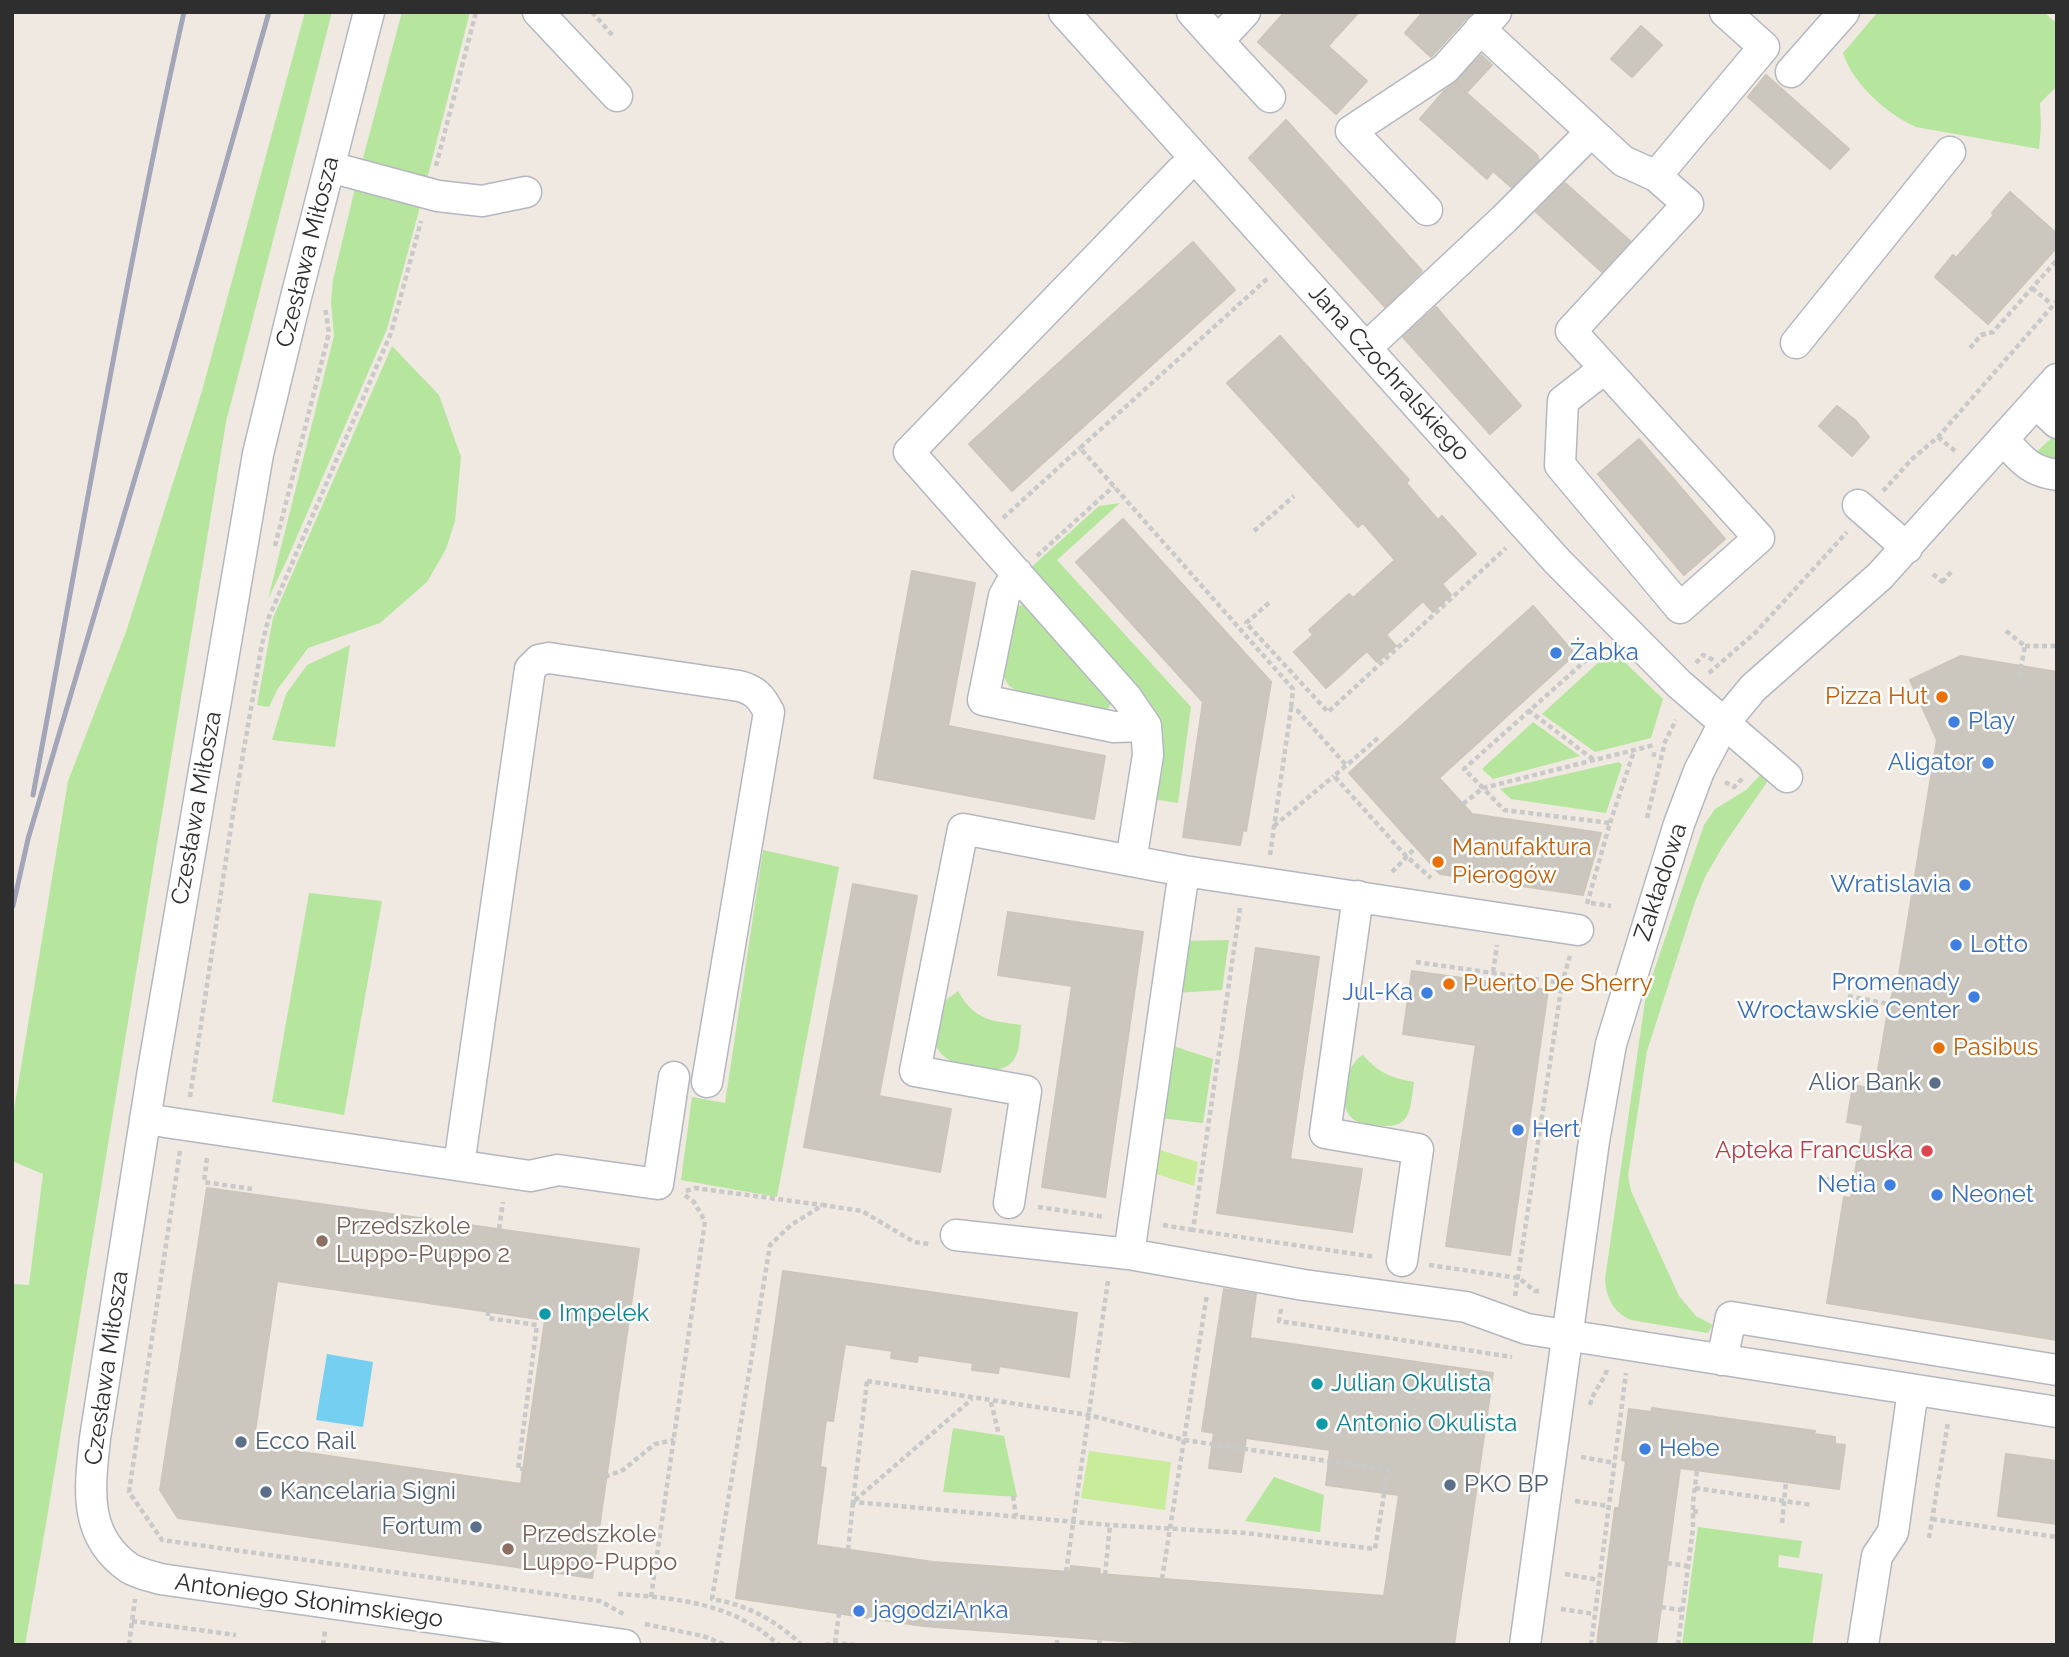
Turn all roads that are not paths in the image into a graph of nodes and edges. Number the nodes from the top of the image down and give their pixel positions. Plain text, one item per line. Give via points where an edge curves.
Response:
1 (369, 12) edge
2 (538, 12) edge
3 (1064, 12) edge
4 (1192, 12) edge
5 (1245, 12) edge
6 (1725, 12) edge
7 (1844, 12) edge
8 (1488, 20) edge
9 (1218, 41) junction
10 (1791, 72) dead end
11 (617, 96) dead end
12 (1270, 97) dead end
13 (1591, 132) junction
14 (1950, 152) dead end
15 (330, 167) junction
16 (1181, 171) dead end
17 (1656, 176) junction
18 (526, 192) dead end
19 (1427, 209) dead end
20 (1796, 344) dead end
21 (1366, 348) junction
22 (1604, 369) junction
23 (2057, 379) edge
24 (2046, 413) edge
25 (2003, 439) junction
26 (2057, 475) edge
27 (1863, 509) road end
28 (1907, 548) junction
29 (1017, 573) junction
30 (1724, 723) junction
31 (1146, 726) junction
32 (1787, 776) dead end
33 (1131, 861) junction
34 (1184, 871) junction
35 (1358, 896) junction
36 (1583, 916) road end
37 (674, 1077) dead end
38 (707, 1082) dead end
39 (145, 1119) junction
40 (459, 1166) junction
41 (1009, 1203) road end
42 (956, 1235) road end
43 (1120, 1253) junction
44 (1402, 1261) road end
45 (1569, 1335) junction
46 (1721, 1360) junction
47 (2057, 1370) edge
48 (1913, 1390) junction
49 (2057, 1412) edge
50 (149, 1588) joint
51 (620, 1635) edge
52 (1525, 1645) edge
53 (1863, 1645) edge

1 - 15 street, Czesława Miłosza
2 - 11 street
3 - 21 street, Jana Czochralskiego
4 - 9 street
5 - 9 street
6 - 17 street via 1763,47
7 - 10 street
8 - 13 street
8 - 19 street via 1445,69 1352,131
9 - 12 street
13 - 17 street via 1623,161
13 - 21 street
14 - 20 street
15 - 18 street via 429,194 482,201
15 - 39 street, Czesława Miłosza via 258,454
16 - 29 street via 909,452
17 - 22 street via 1688,204 1571,331
21 - 30 street, Jana Czochralskiego via 1558,561 1679,684
22 - 22 street via 1563,401 1560,465 1680,608 1759,538
23 - 24 street, Zakładowa
24 - 25 street, Zakładowa
25 - 26 street via 2031,468
25 - 28 street, Zakładowa
27 - 28 street
28 - 30 street, Zakładowa via 1753,688
29 - 31 street via 1127,698
29 - 31 street via 1004,596 983,700 1114,727
30 - 32 street, Jana Czochralskiego
30 - 45 street, Zakładowa via 1679,824 1611,1044
31 - 33 street via 1148,755
33 - 34 street
33 - 41 street via 963,829 915,1071 1026,1091
34 - 35 street
34 - 43 street via 1133,1221
35 - 36 street
35 - 44 street via 1325,1133 1418,1149
37 - 40 street via 658,1184 558,1170 530,1176
38 - 40 street via 769,712 751,689 739,686 539,660 530,669
39 - 40 street
39 - 50 street, Czesława Miłosza via 90,1487 93,1521 108,1549
42 - 43 street
43 - 45 street via 1466,1307 1527,1329
45 - 46 street
45 - 52 street, Zakładowa
46 - 47 street via 1731,1317
46 - 48 street
48 - 49 street
48 - 53 street via 1894,1532 1877,1556
50 - 51 street, Antoniego Słonimskiego

